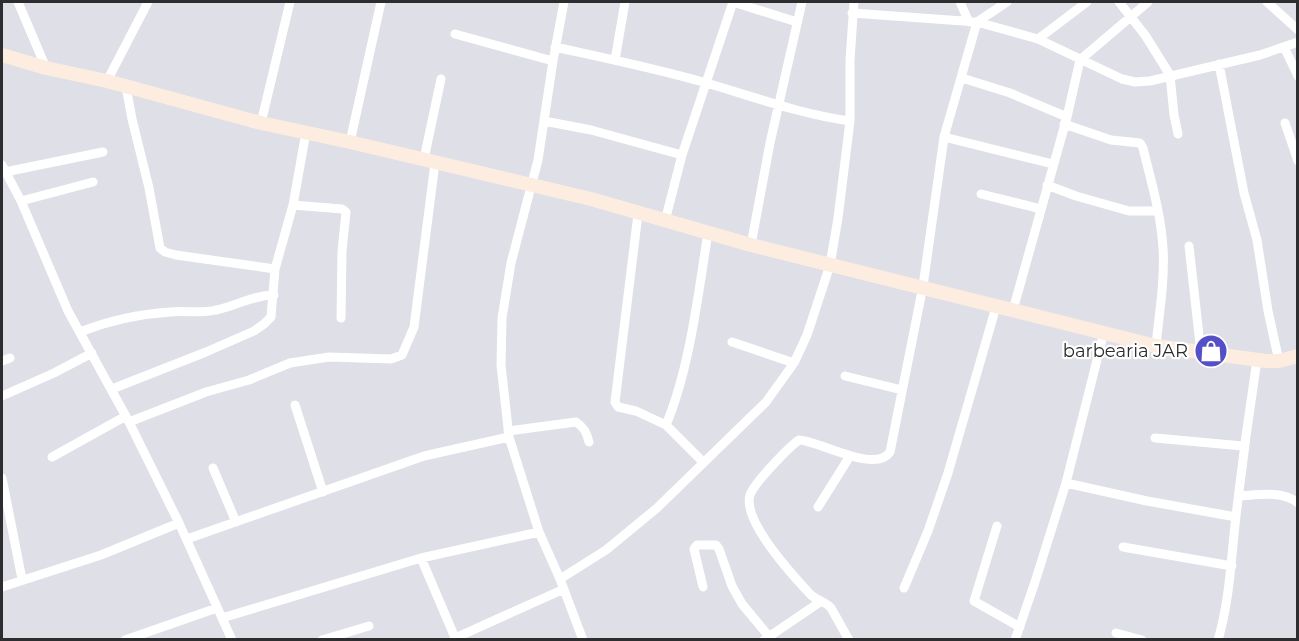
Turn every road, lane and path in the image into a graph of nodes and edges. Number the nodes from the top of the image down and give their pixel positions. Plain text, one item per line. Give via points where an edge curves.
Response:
1 (18, 2) edge
2 (148, 2) edge
3 (290, 2) edge
4 (381, 2) edge
5 (564, 2) edge
6 (625, 2) edge
7 (733, 2) edge
8 (802, 2) edge
9 (854, 2) edge
10 (960, 2) edge
11 (1007, 2) edge
12 (1087, 2) edge
13 (1119, 2) edge
14 (1148, 2) edge
15 (1267, 2) edge
16 (852, 13) junction
17 (1129, 16) junction
18 (797, 22) junction
19 (973, 22) junction
20 (1298, 30) edge
21 (455, 34) dead end
22 (1038, 39) junction
23 (1298, 42) edge
24 (555, 47) junction
25 (1284, 47) junction
26 (2, 55) edge
27 (615, 60) junction
28 (1080, 60) junction
29 (553, 61) junction
30 (1219, 64) junction
31 (46, 68) junction
32 (1170, 75) junction
33 (1298, 76) edge
34 (962, 78) junction
35 (441, 79) dead end
36 (107, 81) junction
37 (706, 83) junction
38 (126, 87) junction
39 (779, 106) junction
40 (544, 121) junction
41 (850, 121) junction
42 (1066, 121) junction
43 (261, 123) junction
44 (1285, 123) dead end
45 (306, 132) junction
46 (1178, 134) dead end
47 (944, 137) junction
48 (350, 142) junction
49 (103, 152) dead end
50 (682, 154) junction
51 (430, 161) junction
52 (1298, 161) edge
53 (1053, 164) junction
54 (3, 168) edge
55 (93, 182) dead end
56 (533, 185) junction
57 (1047, 185) junction
58 (981, 194) dead end
59 (21, 201) junction
60 (293, 205) junction
61 (1041, 208) junction
62 (1158, 211) junction
63 (638, 214) junction
64 (665, 221) junction
65 (708, 233) junction
66 (751, 245) junction
67 (1189, 246) dead end
68 (830, 265) junction
69 (275, 269) junction
70 (923, 286) junction
71 (274, 295) junction
72 (996, 307) junction
73 (1012, 310) junction
74 (341, 318) dead end
75 (80, 332) junction
76 (1104, 332) junction
77 (732, 342) dead end
78 (1156, 346) junction
79 (92, 353) junction
80 (1201, 353) junction
81 (1298, 356) edge
82 (1257, 360) junction
83 (1279, 361) junction
84 (794, 363) junction
85 (845, 376) dead end
86 (112, 388) junction
87 (902, 390) junction
88 (2, 396) edge
89 (296, 405) dead end
90 (128, 419) junction
91 (666, 425) junction
92 (509, 434) junction
93 (1155, 438) dead end
94 (589, 442) dead end
95 (1243, 446) junction
96 (850, 456) junction
97 (52, 457) dead end
98 (703, 462) junction
99 (213, 468) dead end
100 (2, 478) edge
101 (1066, 483) junction
102 (323, 492) junction
103 (1239, 496) junction
104 (1298, 503) edge
105 (818, 507) dead end
106 (1236, 517) junction
107 (236, 522) junction
108 (179, 523) junction
109 (997, 526) dead end
110 (539, 532) junction
111 (187, 539) junction
112 (1124, 547) dead end
113 (421, 558) junction
114 (1232, 566) junction
115 (22, 579) junction
116 (562, 584) junction
117 (2, 587) edge
118 (703, 587) dead end
119 (904, 588) dead end
120 (820, 602) junction
121 (218, 608) junction
122 (222, 618) junction
123 (369, 626) dead end
124 (1020, 627) junction
125 (1116, 633) dead end
126 (456, 638) edge
127 (768, 638) edge
128 (125, 639) edge
129 (232, 639) edge
130 (322, 639) edge
131 (583, 639) edge
132 (849, 639) edge
133 (1018, 639) edge
134 (1143, 639) edge
135 (1220, 639) edge

1 - 31 street
2 - 36 street
3 - 43 street
4 - 48 street
5 - 24 street
6 - 27 street
7 - 18 street
7 - 37 street
8 - 18 street
9 - 16 street
10 - 19 street
11 - 19 street
12 - 22 street
13 - 17 street
14 - 17 street
15 - 20 street
16 - 19 street
16 - 41 street
17 - 28 street
17 - 32 street
18 - 39 street
19 - 22 street
19 - 34 street
21 - 29 street
22 - 28 street
23 - 25 street
24 - 27 street
24 - 29 street
25 - 30 street
25 - 33 street
26 - 31 street
27 - 37 street
28 - 32 street via 1135,82
28 - 42 street
29 - 40 street
30 - 32 street
30 - 83 street
31 - 36 street
32 - 46 street
34 - 42 street via 1010,93
34 - 47 street
35 - 51 street
36 - 38 street
37 - 39 street
37 - 50 street
38 - 43 street
38 - 69 street via 160,248 176,255
39 - 41 street
39 - 66 street
40 - 50 street
40 - 56 street
41 - 68 street
42 - 53 street
42 - 62 street via 1111,140 1140,143
43 - 45 street
44 - 52 street
45 - 48 street
45 - 60 street
47 - 53 street
47 - 70 street
48 - 51 street
49 - 54 street
50 - 64 street
51 - 56 street
51 - 90 street via 414,327 402,355 391,359 329,357 290,363
53 - 57 street
54 - 59 street
55 - 59 street
56 - 63 street
56 - 92 street via 511,263 502,318 501,364
57 - 61 street
57 - 62 street via 1129,211
58 - 61 street
59 - 75 street
60 - 69 street
60 - 74 street via 346,212
61 - 73 street
62 - 78 street via 1163,249
63 - 64 street
63 - 91 street via 615,402 618,407
64 - 65 street
65 - 66 street
65 - 91 street via 682,372
66 - 68 street
67 - 80 street
68 - 70 street
68 - 84 street
69 - 71 street
70 - 72 street
70 - 87 street
71 - 75 street via 203,313 171,311 119,319
71 - 86 street via 271,317 254,331
72 - 73 street
72 - 119 street via 948,473
73 - 76 street
75 - 79 street
76 - 78 street
76 - 101 street
77 - 84 street
78 - 80 street
79 - 86 street
79 - 88 street
80 - 82 street
81 - 83 street
82 - 83 street
82 - 95 street
84 - 98 street via 766,402
85 - 87 street
86 - 90 street
87 - 96 street via 892,446 886,458
89 - 102 street
90 - 97 street
90 - 108 street
91 - 98 street
92 - 94 street via 576,422 587,433
92 - 102 street via 424,456
92 - 110 street
93 - 95 street
95 - 103 street
96 - 105 street
96 - 120 street via 799,440 750,495 749,506 764,539
98 - 116 street via 657,508
99 - 107 street
100 - 115 street
101 - 106 street
101 - 124 street
102 - 107 street
103 - 104 street via 1280,495
103 - 106 street
106 - 114 street
107 - 111 street
108 - 111 street
108 - 115 street via 102,555
109 - 124 street via 974,599
110 - 113 street
110 - 116 street
111 - 121 street
112 - 114 street
113 - 122 street
113 - 126 street
114 - 135 street
115 - 117 street
116 - 126 street
116 - 131 street
118 - 127 street via 693,552 698,545 716,545 742,604
120 - 127 street
120 - 132 street via 828,604
121 - 122 street
121 - 128 street
122 - 129 street
123 - 130 street
124 - 133 street
125 - 134 street

